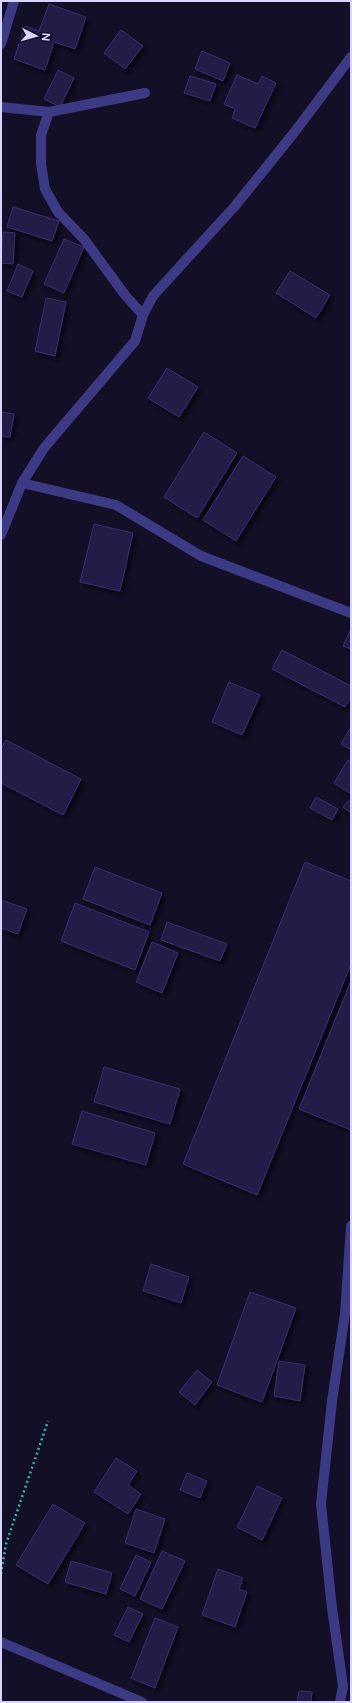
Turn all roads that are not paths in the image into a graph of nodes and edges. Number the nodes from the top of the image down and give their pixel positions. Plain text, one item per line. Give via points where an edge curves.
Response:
1 (14, 1) edge
2 (1, 44) edge
3 (351, 57) edge
4 (145, 93) dead end
5 (1, 107) edge
6 (49, 112) junction
7 (143, 315) junction
8 (22, 483) junction
9 (1, 535) edge
10 (351, 613) edge
11 (351, 1226) edge
12 (1, 1642) edge
13 (351, 1676) edge
14 (343, 1686) junction
15 (142, 1702) edge
16 (340, 1702) edge

1 - 2 street
3 - 7 street via 235,206 153,296
4 - 6 street
5 - 6 street
6 - 7 street via 41,135 41,164 45,189 58,212 84,239
7 - 8 street via 135,341 44,448
8 - 9 street
8 - 10 street via 116,505 201,556
11 - 14 street via 345,1314 321,1504
12 - 15 street
13 - 14 street
14 - 16 street

